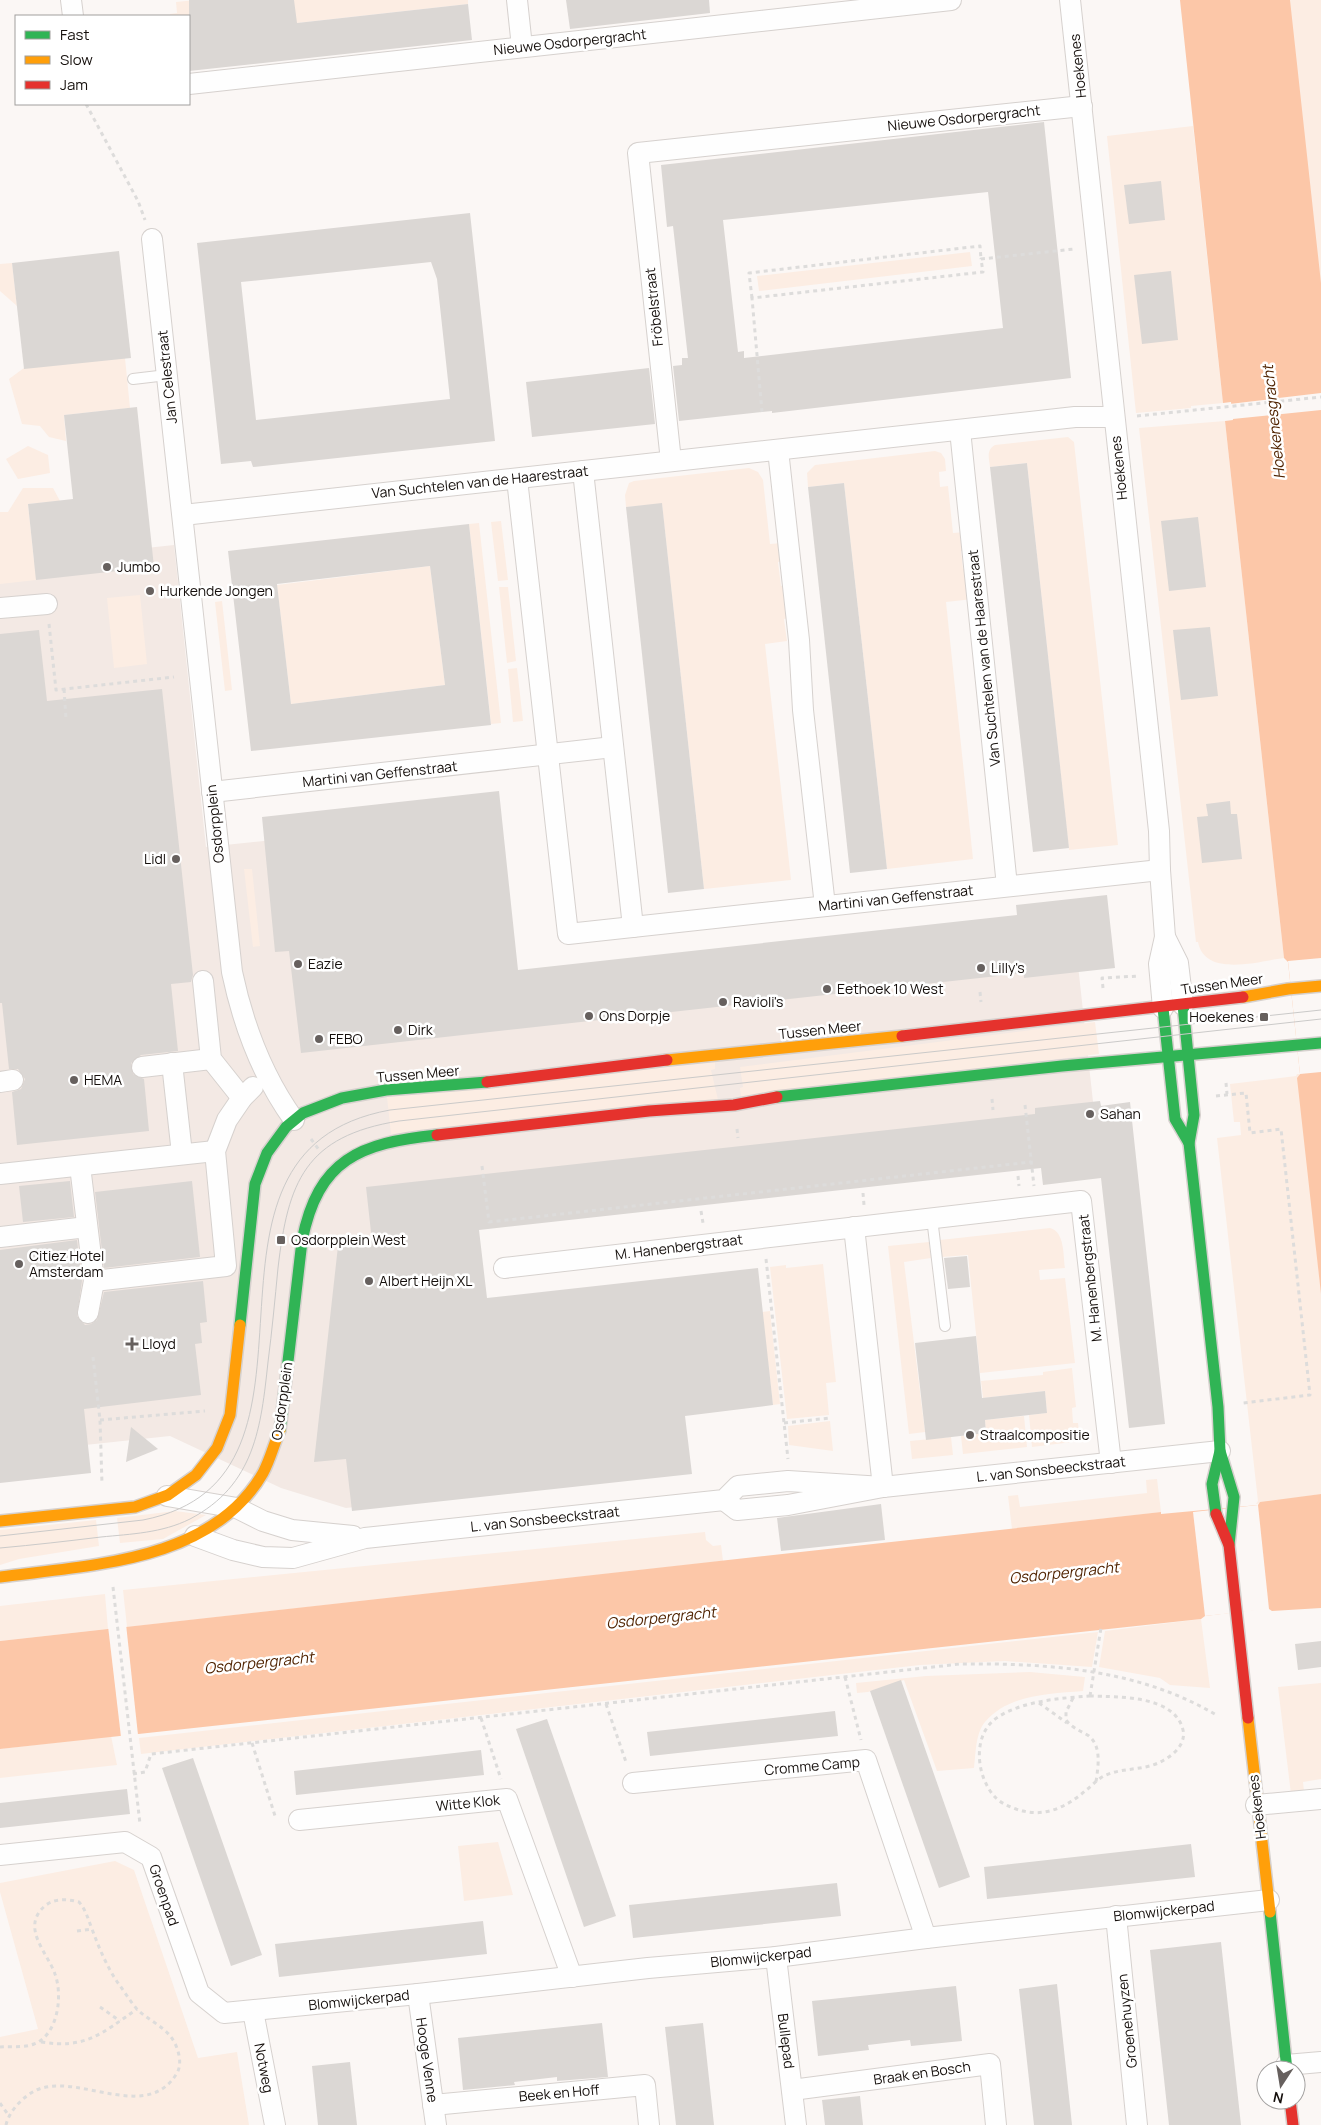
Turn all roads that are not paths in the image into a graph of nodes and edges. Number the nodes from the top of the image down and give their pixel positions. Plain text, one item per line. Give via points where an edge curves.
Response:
1 (71, 0) edge
2 (517, 0) edge
3 (951, 0) edge
4 (1070, 0) edge
5 (927, 1) edge
6 (72, 15) edge
7 (522, 47) junction
8 (190, 84) edge
9 (1082, 106) junction
10 (638, 153) joint
11 (152, 239) road end
12 (167, 375) junction
13 (133, 379) dead end
14 (1114, 417) junction
15 (960, 430) junction
16 (778, 450) junction
17 (671, 461) junction
18 (583, 471) junction
19 (517, 479) junction
20 (183, 515) junction
21 (46, 604) road end
22 (0, 608) edge
23 (613, 748) junction
24 (548, 755) junction
25 (212, 792) junction
26 (1160, 870) junction
27 (1007, 886) junction
28 (826, 906) junction
29 (633, 927) junction
30 (1165, 937) junction
31 (203, 981) dead end
32 (1321, 986) edge
33 (1184, 1005) junction
34 (1163, 1008) junction
35 (1321, 1043) edge
36 (1188, 1054) junction
37 (1168, 1056) junction
38 (211, 1060) junction
39 (172, 1063) junction
40 (142, 1067) dead end
41 (294, 1120) junction
42 (1188, 1143) junction
43 (215, 1151) junction
44 (182, 1154) junction
45 (80, 1166) junction
46 (0, 1174) edge
47 (932, 1218) junction
48 (87, 1227) junction
49 (854, 1227) junction
50 (0, 1237) edge
51 (504, 1268) dead end
52 (94, 1281) junction
53 (88, 1313) dead end
54 (945, 1326) dead end
55 (1220, 1451) junction
56 (1111, 1463) junction
57 (883, 1487) junction
58 (167, 1496) junction
59 (238, 1508) junction
60 (0, 1522) edge
61 (195, 1536) junction
62 (365, 1538) junction
63 (1229, 1545) junction
64 (0, 1577) edge
65 (633, 1782) road end
66 (1321, 1799) edge
67 (1256, 1805) junction
68 (299, 1820) road end
69 (0, 1855) edge
70 (1269, 1900) junction
71 (1116, 1916) junction
72 (926, 1938) junction
73 (776, 1957) junction
74 (572, 1977) junction
75 (418, 1994) junction
76 (253, 2011) junction
77 (224, 2013) joint
78 (1285, 2060) edge
79 (1321, 2062) edge
80 (1306, 2064) edge
81 (792, 2090) junction
82 (433, 2105) junction
83 (1291, 2110) edge
84 (275, 2125) edge
85 (436, 2125) edge
86 (649, 2125) edge
87 (796, 2125) edge
88 (996, 2125) edge
89 (1137, 2125) edge
90 (1293, 2125) edge

1 - 6 street
2 - 7 street
3 - 5 street, Nieuwe Osdorpergracht
4 - 9 street, Hoekenes
5 - 7 street, Nieuwe Osdorpergracht
7 - 8 street, Nieuwe Osdorpergracht
9 - 10 street, Nieuwe Osdorpergracht
9 - 14 street, Hoekenes
10 - 17 street, Fröbelstraat
11 - 12 street, Jan Celestraat
12 - 13 lane
12 - 20 street, Jan Celestraat
14 - 15 street, Van Suchtelen van de Haarestraat via 1075,417
14 - 26 street, Hoekenes via 1159,831
15 - 16 street, Van Suchtelen van de Haarestraat
15 - 27 street, Van Suchtelen van de Haarestraat
16 - 17 street, Van Suchtelen van de Haarestraat
16 - 28 street
17 - 18 street, Van Suchtelen van de Haarestraat
18 - 19 street, Van Suchtelen van de Haarestraat
18 - 23 street
19 - 20 street, Van Suchtelen van de Haarestraat
19 - 24 street, Martini van Geffenstraat
20 - 25 street, Osdorpplein
21 - 22 street
23 - 24 street, Martini van Geffenstraat
23 - 29 street
24 - 25 street, Martini van Geffenstraat
24 - 29 street, Martini van Geffenstraat via 568,934
25 - 41 street, Osdorpplein via 231,965 238,998 268,1076
26 - 27 street, Martini van Geffenstraat
26 - 30 street, Hoekenes
27 - 28 street, Martini van Geffenstraat
28 - 29 street, Martini van Geffenstraat
30 - 33 street, Hoekenes via 1178,963
30 - 34 street, Hoekenes via 1159,964
31 - 38 street
32 - 33 street, Tussen Meer
33 - 34 street, Tussen Meer
33 - 36 street, Hoekenes
34 - 37 street, Hoekenes
34 - 41 street, Tussen Meer via 366,1093 323,1103
35 - 36 street
36 - 37 street
36 - 42 street, Hoekenes via 1194,1115
37 - 42 street, Hoekenes via 1175,1119
37 - 59 street, Osdorpplein via 392,1140 373,1146 342,1164 323,1182 305,1223 280,1429 258,1482
38 - 39 street
38 - 43 street via 247,1092 227,1120
39 - 40 street
39 - 44 street
41 - 58 street via 267,1152 255,1184 227,1428 211,1459 196,1475
42 - 55 street, Hoekenes
43 - 44 street
43 - 52 street via 226,1266
44 - 45 street
45 - 46 street
45 - 48 street
47 - 49 street, M. Hanenbergstraat
47 - 54 lane
47 - 56 street, M. Hanenbergstraat via 1081,1201
48 - 50 street
48 - 52 street
49 - 51 street, M. Hanenbergstraat
49 - 57 street
52 - 53 street
55 - 56 street, L. van Sonsbeeckstraat
55 - 63 street, Hoekenes via 1232,1482 1236,1508
55 - 63 street, Hoekenes via 1212,1484 1215,1510
56 - 57 street, L. van Sonsbeeckstraat
57 - 62 street, L. van Sonsbeeckstraat via 788,1481 738,1486 724,1500
58 - 59 street, L. van Sonsbeeckstraat
58 - 60 street via 135,1507
59 - 61 street, Osdorpplein via 211,1529
59 - 62 street, L. van Sonsbeeckstraat via 263,1521 292,1530
61 - 62 street, L. van Sonsbeeckstraat via 263,1557 293,1558
61 - 64 street, Osdorpplein via 175,1545 110,1561
63 - 67 street, Hoekenes
65 - 72 street, Cromme Camp via 866,1760
66 - 67 street
67 - 70 street, Hoekenes
68 - 74 street, Witte Klok via 507,1799
69 - 77 street, Groenpad via 125,1842 151,1856 199,1993
70 - 71 street, Blomwijckerpad
70 - 78 street, Hoekenes
71 - 72 street, Blomwijckerpad
71 - 89 street, Groenehuyzen
72 - 73 street, Blomwijckerpad
73 - 74 street, Blomwijckerpad
73 - 81 street, Bullepad
74 - 75 street, Blomwijckerpad
75 - 76 street, Blomwijckerpad
75 - 82 street, Hooge Venne
76 - 77 street, Blomwijckerpad
76 - 84 street, Notweg
79 - 80 street
81 - 87 street, Bullepad
81 - 88 street, Braak en Bosch via 990,2064
82 - 85 street, Hooge Venne
82 - 86 street, Beek en Hoff via 645,2085
83 - 90 street

